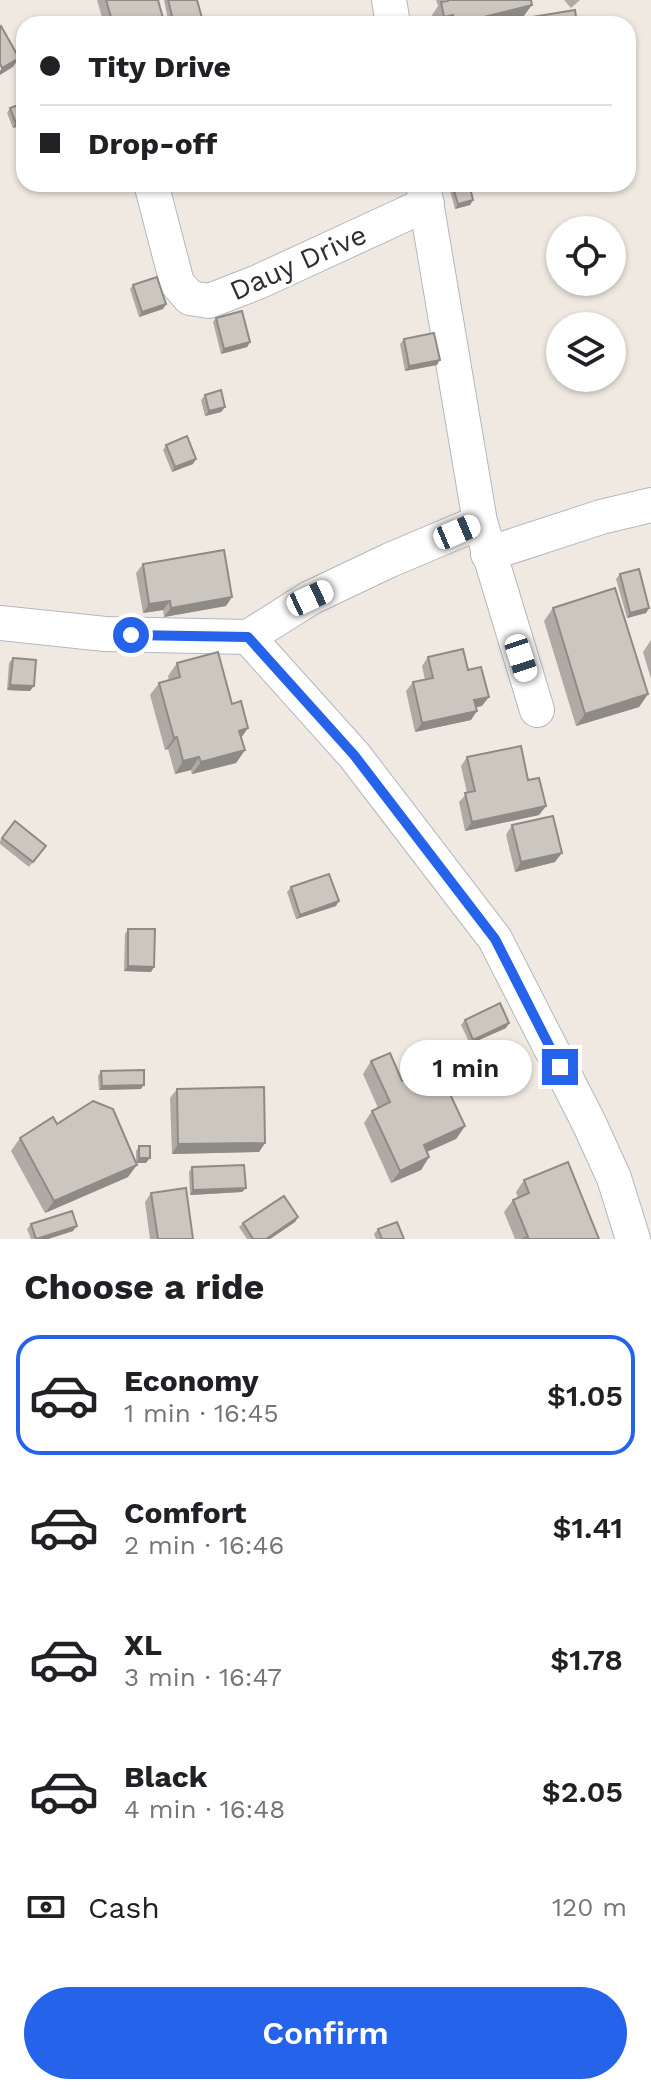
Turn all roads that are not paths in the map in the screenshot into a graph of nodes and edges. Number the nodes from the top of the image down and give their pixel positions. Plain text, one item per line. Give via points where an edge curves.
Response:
1 (153, 192) edge
2 (425, 194) edge
3 (651, 505) edge
4 (484, 538) junction
5 (0, 623) edge
6 (248, 637) junction
7 (537, 710) dead end
8 (633, 1239) edge

1 - 2 street, Dauy Drive via 177,283 190,298 209,301 258,282
2 - 4 street
3 - 4 street
4 - 6 street via 390,560 310,598
4 - 7 street
5 - 6 street via 105,634
6 - 8 street via 354,755 495,939 589,1123

